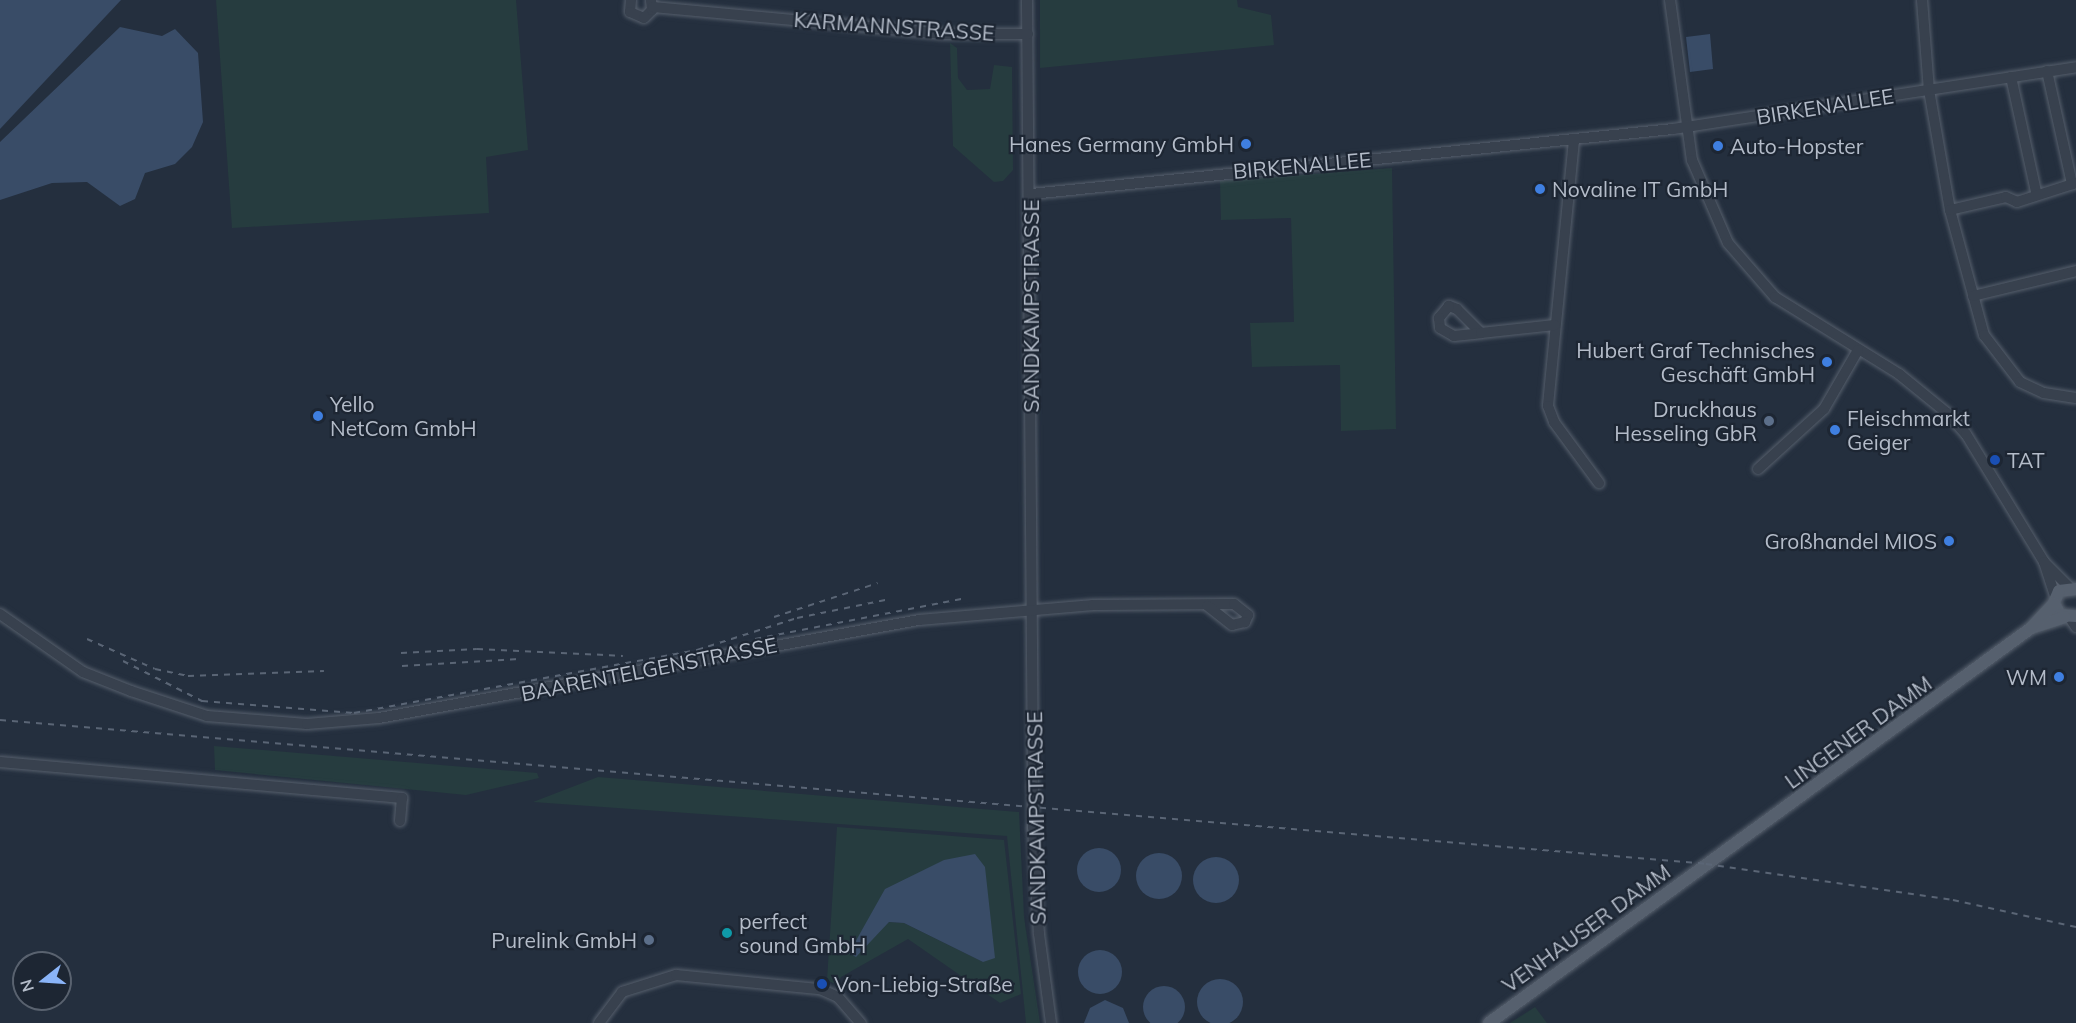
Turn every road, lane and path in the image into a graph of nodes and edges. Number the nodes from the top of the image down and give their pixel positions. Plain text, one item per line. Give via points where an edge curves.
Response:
1 (631, 0) edge
2 (1027, 0) edge
3 (1670, 0) edge
4 (1922, 0) edge
5 (652, 4) edge
6 (1028, 34) junction
7 (2076, 67) edge
8 (2047, 71) junction
9 (2011, 77) junction
10 (1929, 90) junction
11 (1687, 127) junction
12 (1574, 140) junction
13 (2074, 184) edge
14 (2036, 192) junction
15 (1031, 194) junction
16 (1950, 210) junction
17 (2076, 271) edge
18 (1973, 296) junction
19 (1555, 325) junction
20 (1481, 333) dead end
21 (1858, 350) junction
22 (2076, 398) edge
23 (1758, 469) dead end
24 (1599, 483) dead end
25 (2044, 562) junction
26 (2074, 588) edge
27 (2054, 599) junction
28 (1208, 606) dead end
29 (1031, 611) junction
30 (0, 614) edge
31 (2071, 620) edge
32 (2031, 628) junction
33 (0, 762) edge
34 (400, 821) dead end
35 (1706, 864) joint
36 (599, 1023) edge
37 (861, 1023) edge
38 (1052, 1023) edge
39 (1489, 1023) edge

1 - 5 street via 629,9 636,18 648,17
2 - 6 street, SANDKAMPSTRASSE
3 - 11 street
4 - 10 street
5 - 6 street, KARMANNSTRASSE via 934,34
6 - 15 street, SANDKAMPSTRASSE
7 - 8 street, BIRKENALLEE
8 - 9 street, BIRKENALLEE
8 - 13 street
9 - 10 street, BIRKENALLEE
9 - 14 street
10 - 11 street, BIRKENALLEE
10 - 16 street
11 - 12 street, BIRKENALLEE
11 - 21 street via 1698,182 1728,243 1775,297
12 - 15 street, BIRKENALLEE
12 - 19 street
13 - 14 street
14 - 16 street via 2017,202 2006,197
15 - 29 street, SANDKAMPSTRASSE
16 - 18 street
17 - 18 street
18 - 22 street via 1984,335 2006,369 2044,393
19 - 20 street
19 - 24 street via 1548,406 1554,422
21 - 23 street via 1824,409
21 - 25 street via 1926,393 1960,427
25 - 26 street
25 - 27 street
26 - 27 main road, LINGENER DAMM
27 - 31 main road
27 - 32 main road, LINGENER DAMM
28 - 29 street
29 - 30 street, BAARENTELGENSTRASSE via 850,631 379,718 267,722 207,716 83,672
29 - 38 street, SANDKAMPSTRASSE, bridge via 1039,934
31 - 32 main road, LINGENER DAMM
32 - 35 main road, LINGENER DAMM
33 - 34 street via 402,798
35 - 39 main road, VENHAUSER DAMM
36 - 37 street via 622,992 676,975 820,989 838,997

